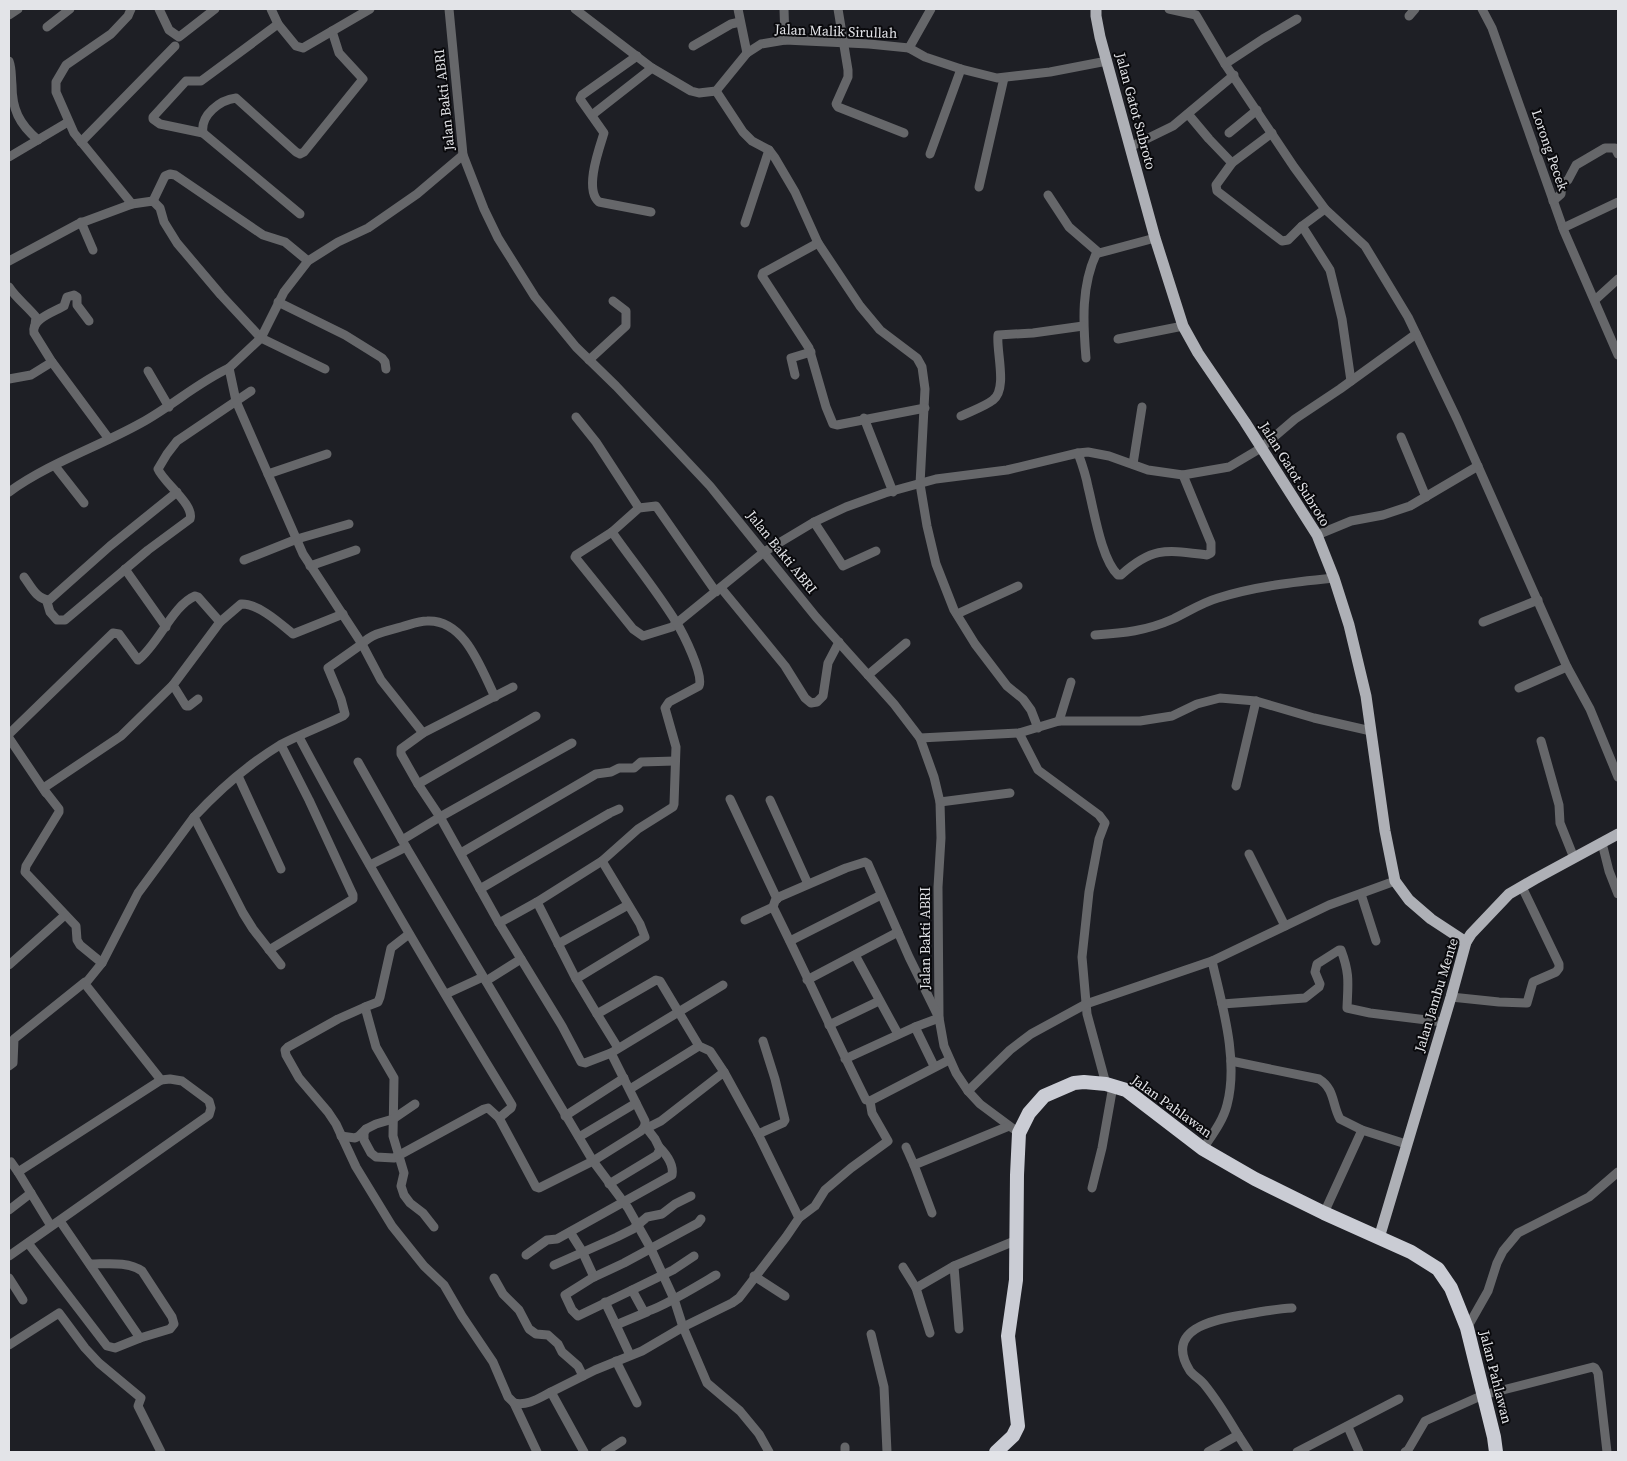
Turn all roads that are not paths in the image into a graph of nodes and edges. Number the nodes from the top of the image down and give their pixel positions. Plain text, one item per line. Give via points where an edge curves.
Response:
1 (18, 9) edge
2 (70, 9) edge
3 (131, 9) edge
4 (159, 9) edge
5 (215, 9) edge
6 (271, 9) edge
7 (370, 9) edge
8 (449, 9) edge
9 (575, 9) edge
10 (738, 9) edge
11 (784, 9) edge
12 (838, 9) edge
13 (930, 9) edge
14 (1096, 9) edge
15 (1169, 9) edge
16 (1482, 9) edge
17 (9, 15) edge
18 (1297, 19) dead end
19 (740, 22) junction
20 (278, 24) junction
21 (48, 27) dead end
22 (332, 31) junction
23 (785, 40) junction
24 (843, 42) junction
25 (175, 46) dead end
26 (693, 46) dead end
27 (909, 48) junction
28 (747, 53) junction
29 (637, 56) junction
30 (9, 61) edge
31 (1107, 61) junction
32 (1225, 64) junction
33 (652, 68) junction
34 (961, 69) junction
35 (1234, 75) junction
36 (1004, 78) junction
37 (716, 91) junction
38 (1257, 110) junction
39 (1188, 114) junction
40 (592, 115) junction
41 (68, 122) junction
42 (1229, 132) dead end
43 (203, 133) junction
44 (1272, 133) junction
45 (904, 134) dead end
46 (38, 140) junction
47 (81, 142) junction
48 (1130, 146) junction
49 (770, 150) junction
50 (930, 154) dead end
51 (1618, 154) edge
52 (463, 156) junction
53 (9, 157) edge
54 (1232, 163) junction
55 (979, 187) dead end
56 (1048, 196) dead end
57 (153, 201) junction
58 (1553, 201) junction
59 (1618, 202) edge
60 (132, 204) junction
61 (1325, 209) junction
62 (651, 212) dead end
63 (300, 214) dead end
64 (81, 222) junction
65 (745, 223) dead end
66 (1302, 226) junction
67 (1563, 228) junction
68 (1155, 238) junction
69 (818, 243) junction
70 (93, 250) dead end
71 (1097, 252) junction
72 (9, 261) edge
73 (308, 261) junction
74 (1618, 279) edge
75 (9, 287) edge
76 (613, 300) dead end
77 (1595, 300) junction
78 (278, 302) junction
79 (89, 321) dead end
80 (35, 325) junction
81 (1083, 326) junction
82 (1184, 326) junction
83 (1416, 334) junction
84 (261, 338) junction
85 (1118, 339) dead end
86 (811, 352) junction
87 (1618, 355) edge
88 (1086, 358) dead end
89 (589, 360) junction
90 (52, 362) junction
91 (229, 368) junction
92 (325, 369) dead end
93 (386, 369) dead end
94 (148, 371) dead end
95 (795, 375) dead end
96 (9, 378) edge
97 (1351, 381) junction
98 (251, 391) dead end
99 (236, 401) junction
100 (169, 407) junction
101 (1142, 407) dead end
102 (925, 408) junction
103 (961, 416) dead end
104 (576, 417) dead end
105 (864, 418) junction
106 (1402, 437) dead end
107 (109, 439) junction
108 (1261, 448) junction
109 (1078, 453) junction
110 (327, 454) dead end
111 (1133, 464) junction
112 (55, 466) junction
113 (1478, 466) junction
114 (268, 474) junction
115 (1183, 475) junction
116 (920, 484) junction
117 (9, 492) edge
118 (177, 492) junction
119 (893, 492) junction
120 (1426, 497) junction
121 (84, 503) dead end
122 (639, 508) junction
123 (814, 522) junction
124 (349, 524) dead end
125 (612, 532) junction
126 (1317, 535) junction
127 (297, 539) junction
128 (356, 550) dead end
129 (876, 551) dead end
130 (764, 552) junction
131 (244, 560) dead end
132 (310, 566) junction
133 (125, 569) junction
134 (24, 577) dead end
135 (1334, 578) junction
136 (1018, 586) dead end
137 (718, 590) junction
138 (49, 600) junction
139 (1538, 600) junction
140 (343, 614) junction
141 (957, 614) junction
142 (220, 622) junction
143 (1483, 622) dead end
144 (677, 623) junction
145 (166, 627) junction
146 (1095, 635) dead end
147 (839, 642) junction
148 (906, 643) dead end
149 (362, 644) junction
150 (1567, 667) junction
151 (868, 675) junction
152 (1071, 682) dead end
153 (173, 685) junction
154 (513, 688) dead end
155 (1519, 688) dead end
156 (495, 697) junction
157 (198, 699) dead end
158 (1256, 701) junction
159 (536, 716) dead end
160 (1058, 721) junction
161 (1038, 728) junction
162 (1371, 731) junction
163 (1019, 733) junction
164 (9, 734) edge
165 (423, 734) junction
166 (299, 737) junction
167 (9, 738) edge
168 (920, 738) junction
169 (1541, 741) dead end
170 (572, 743) dead end
171 (280, 745) junction
172 (675, 761) junction
173 (358, 762) dead end
174 (238, 776) junction
175 (1618, 777) edge
176 (418, 784) junction
177 (1236, 786) dead end
178 (46, 793) junction
179 (1010, 794) dead end
180 (730, 799) dead end
181 (770, 800) dead end
182 (940, 802) junction
183 (619, 809) dead end
184 (194, 817) junction
185 (440, 817) junction
186 (1618, 834) edge
187 (1602, 843) junction
188 (404, 844) junction
189 (461, 853) junction
190 (1249, 854) dead end
191 (1574, 858) junction
192 (602, 861) junction
193 (370, 866) junction
194 (281, 869) dead end
195 (1395, 881) junction
196 (808, 884) junction
197 (1522, 887) junction
198 (480, 889) junction
199 (1361, 894) junction
200 (1618, 894) edge
201 (881, 895) junction
202 (537, 902) junction
203 (775, 903) junction
204 (628, 905) junction
205 (65, 915) junction
206 (745, 920) dead end
207 (499, 923) junction
208 (1285, 926) junction
209 (898, 932) junction
210 (409, 934) junction
211 (790, 941) junction
212 (1376, 941) dead end
213 (1466, 942) junction
214 (558, 944) junction
215 (269, 950) junction
216 (855, 955) junction
217 (521, 958) junction
218 (1212, 961) junction
219 (102, 963) junction
220 (9, 965) edge
221 (281, 965) dead end
222 (484, 979) junction
223 (576, 979) junction
224 (807, 980) junction
225 (86, 982) junction
226 (723, 985) dead end
227 (446, 994) junction
228 (1451, 997) junction
229 (879, 1001) junction
230 (1086, 1004) junction
231 (1222, 1004) junction
232 (365, 1007) junction
233 (678, 1012) junction
234 (598, 1014) junction
235 (939, 1018) junction
236 (1443, 1022) junction
237 (829, 1025) junction
238 (915, 1026) junction
239 (898, 1034) junction
240 (763, 1041) dead end
241 (699, 1046) junction
242 (614, 1051) junction
243 (846, 1059) junction
244 (949, 1060) junction
245 (1231, 1061) junction
246 (9, 1066) edge
247 (934, 1066) junction
248 (724, 1072) junction
249 (624, 1078) junction
250 (161, 1080) junction
251 (1110, 1085) junction
252 (630, 1089) junction
253 (968, 1091) junction
254 (870, 1101) junction
255 (636, 1103) junction
256 (414, 1104) dead end
257 (566, 1116) junction
258 (393, 1118) junction
259 (500, 1118) junction
260 (645, 1126) junction
261 (366, 1129) junction
262 (1014, 1130) junction
263 (1362, 1130) junction
264 (758, 1134) junction
265 (341, 1136) junction
266 (579, 1137) junction
267 (1406, 1144) junction
268 (660, 1147) junction
269 (906, 1147) dead end
270 (1204, 1149) junction
271 (399, 1155) junction
272 (592, 1160) junction
273 (9, 1162) edge
274 (914, 1165) junction
275 (18, 1172) junction
276 (1618, 1172) edge
277 (609, 1184) junction
278 (1092, 1188) dead end
279 (31, 1193) junction
280 (691, 1196) dead end
281 (625, 1202) junction
282 (9, 1210) edge
283 (932, 1213) dead end
284 (1324, 1213) junction
285 (799, 1218) junction
286 (701, 1219) dead end
287 (56, 1223) junction
288 (637, 1224) junction
289 (434, 1227) dead end
290 (570, 1232) junction
291 (1379, 1238) junction
292 (1017, 1240) junction
293 (28, 1243) junction
294 (651, 1250) junction
295 (582, 1251) junction
296 (526, 1255) dead end
297 (9, 1256) edge
298 (694, 1256) dead end
299 (90, 1264) junction
300 (554, 1265) dead end
301 (954, 1266) junction
302 (904, 1267) dead end
303 (664, 1275) junction
304 (716, 1276) dead end
305 (754, 1276) junction
306 (594, 1277) junction
307 (9, 1278) edge
308 (494, 1278) dead end
309 (916, 1288) junction
310 (632, 1290) junction
311 (785, 1296) dead end
312 (674, 1299) junction
313 (23, 1300) dead end
314 (605, 1302) junction
315 (1292, 1308) dead end
316 (647, 1312) junction
317 (616, 1325) junction
318 (683, 1327) junction
319 (1467, 1328) junction
320 (959, 1329) dead end
321 (930, 1333) dead end
322 (871, 1334) dead end
323 (140, 1338) junction
324 (9, 1345) edge
325 (630, 1355) junction
326 (616, 1361) junction
327 (583, 1376) junction
328 (551, 1392) junction
329 (1483, 1395) junction
330 (1399, 1399) dead end
331 (514, 1403) junction
332 (637, 1403) dead end
333 (1348, 1427) junction
334 (1238, 1436) junction
335 (622, 1441) dead end
336 (161, 1452) edge
337 (537, 1452) edge
338 (584, 1452) edge
339 (605, 1452) edge
340 (769, 1452) edge
341 (886, 1452) edge
342 (996, 1452) edge
343 (1208, 1452) edge
344 (1249, 1452) edge
345 (1297, 1452) edge
346 (1359, 1452) edge
347 (1405, 1452) edge
348 (1496, 1452) edge
349 (1607, 1452) edge

1 - 17 street
2 - 21 street
3 - 41 street via 111,34 66,65 56,82 56,92
4 - 5 street via 169,30 179,37
6 - 20 street
7 - 22 street
8 - 52 street, Jalan Bakti ABRI
9 - 29 street
10 - 19 street
11 - 23 street
12 - 24 street
13 - 27 street
14 - 31 main road, Jalan Gatot Subroto
15 - 32 street via 1196,15
16 - 58 street, Lorong Pecek via 1492,28
18 - 32 street
19 - 26 street
19 - 28 street
20 - 22 street via 298,48
20 - 43 street via 201,81 186,81 152,119 160,124
22 - 43 street via 339,53 363,80 304,152 296,152 238,98 215,107 207,115 202,124
23 - 24 street, Jalan Malik Sirullah
23 - 28 street, Jalan Malik Sirullah via 761,44
24 - 27 street, Jalan Malik Sirullah
24 - 45 street via 848,78 836,104
25 - 47 street
27 - 34 street, Jalan Malik Sirullah
28 - 37 street, Jalan Malik Sirullah
29 - 33 street
29 - 40 street via 581,96
30 - 46 street via 12,102 25,130
31 - 36 street, Jalan Malik Sirullah
31 - 48 main road, Jalan Gatot Subroto
32 - 35 street
33 - 37 street via 696,92
33 - 40 street
34 - 36 street, Jalan Malik Sirullah
34 - 50 street
35 - 38 street
35 - 39 street
36 - 55 street
37 - 49 street via 750,139
38 - 42 street
38 - 44 street
39 - 48 street via 1173,126
39 - 54 street
40 - 62 street via 604,133 595,164 596,200
41 - 46 street
41 - 47 street
43 - 63 street
44 - 54 street
44 - 61 street
46 - 53 street
47 - 60 street
48 - 68 main road, Jalan Gatot Subroto
49 - 65 street
49 - 69 street via 795,192
51 - 58 street via 1615,148 1605,148 1576,165 1562,184 1561,194
52 - 73 street via 368,228
52 - 89 street, Jalan Bakti ABRI via 484,209 516,268 550,317
54 - 66 street via 1216,185 1217,191 1282,241 1288,240
56 - 71 street via 1069,226
57 - 60 street
57 - 73 street via 165,176 175,175 263,235 285,242
57 - 84 street via 160,208 164,222 177,243
58 - 67 street, Lorong Pecek
59 - 67 street
60 - 64 street
61 - 66 street
61 - 83 street via 1365,246
64 - 70 street
64 - 72 street
66 - 97 street via 1330,270 1342,318
67 - 77 street, Lorong Pecek
68 - 71 street
68 - 82 main road, Jalan Gatot Subroto
69 - 86 street via 762,276
69 - 102 street via 873,322 917,358 924,372
71 - 81 street via 1086,286
73 - 78 street
74 - 77 street
75 - 80 street via 36,316
76 - 89 street via 626,311 626,326
77 - 87 street, Lorong Pecek
78 - 84 street
78 - 93 street via 345,335 385,362
79 - 80 street via 74,295 67,297 64,306
80 - 90 street via 34,334
81 - 88 street
81 - 103 street via 998,335 1000,376 995,400
82 - 85 street
82 - 108 main road, Jalan Gatot Subroto
83 - 97 street
83 - 113 street
84 - 91 street
84 - 92 street
86 - 95 street via 791,358
86 - 105 street via 833,424
89 - 130 street, Jalan Bakti ABRI via 710,486
90 - 96 street via 31,375
90 - 107 street
91 - 99 street
91 - 100 street
94 - 100 street
97 - 108 street via 1295,419
98 - 99 street
99 - 114 street
99 - 118 street via 177,441 167,454 158,469
100 - 107 street
101 - 111 street
102 - 105 street
102 - 116 street
104 - 122 street
105 - 119 street
106 - 120 street
107 - 112 street
108 - 115 street via 1229,468
108 - 126 main road, Jalan Gatot Subroto
109 - 111 street via 1109,456
109 - 115 street via 1110,566 1118,575 1156,552 1211,553 1211,543
109 - 116 street via 1007,470 945,477
110 - 114 street
111 - 115 street
112 - 117 street
112 - 121 street
113 - 120 street
113 - 139 street
114 - 127 street
116 - 119 street
116 - 141 street via 936,564
118 - 133 street via 191,511 190,519
118 - 138 street
119 - 123 street via 846,507
120 - 126 street via 1410,506 1351,521
122 - 125 street
122 - 137 street via 657,506
123 - 129 street via 843,566
123 - 130 street
124 - 127 street
125 - 144 street
125 - 144 street via 575,557 640,636
126 - 135 main road, Jalan Gatot Subroto
127 - 131 street
127 - 132 street
128 - 132 street
130 - 137 street
130 - 147 street, Jalan Bakti ABRI
132 - 140 street
133 - 138 street via 63,620 58,621 50,612 46,603
133 - 145 street
134 - 138 street via 36,594
135 - 146 street via 1252,588 1195,606 1150,628
135 - 162 main road, Jalan Gatot Subroto via 1358,658
136 - 141 street
137 - 144 street
137 - 147 street via 785,666 811,703 818,702 823,696 828,663
139 - 143 street
139 - 150 street
140 - 142 street via 293,634 246,604 241,604
140 - 149 street
141 - 161 street via 992,668 1031,710
142 - 145 street via 195,596 180,607
142 - 153 street
144 - 172 street via 701,682 665,708 676,744
145 - 164 street via 138,660 119,634 113,633
147 - 151 street, Jalan Bakti ABRI
148 - 151 street
149 - 156 street via 378,633 416,622 443,624 463,638
149 - 165 street via 381,680
149 - 166 street via 328,668 345,714
150 - 155 street
150 - 175 street via 1590,709
151 - 168 street, Jalan Bakti ABRI
152 - 160 street
153 - 157 street via 186,706
153 - 178 street via 121,736 45,787
154 - 156 street
156 - 165 street
158 - 160 street via 1217,698 1172,716 1140,721
158 - 162 street
158 - 177 street
159 - 176 street
160 - 161 street
161 - 163 street
162 - 195 main road, Jalan Gatot Subroto
163 - 168 street
163 - 230 street via 1038,770 1105,823 1089,892 1082,957
165 - 176 street via 401,749
166 - 171 street
166 - 193 street
167 - 178 street
168 - 182 street, Jalan Bakti ABRI
169 - 191 street via 1559,805 1560,823
170 - 185 street
171 - 174 street
171 - 215 street via 353,898
172 - 189 street via 641,762 634,768 596,774
172 - 192 street via 673,806 638,829
173 - 188 street
174 - 184 street
174 - 194 street
176 - 185 street
178 - 205 street via 59,812 25,872
179 - 182 street
180 - 203 street
181 - 196 street
182 - 235 street, Jalan Bakti ABRI
183 - 198 street
184 - 215 street via 243,913
184 - 219 street via 138,893
185 - 188 street
185 - 189 street
186 - 187 main road, Jalan Jambu Mente
187 - 191 main road, Jalan Jambu Mente
187 - 200 street
188 - 193 street
188 - 222 street
189 - 198 street
190 - 208 street
191 - 197 main road, Jalan Jambu Mente
192 - 202 street
192 - 204 street
193 - 210 street
195 - 199 street
195 - 213 main road, Jalan Gatot Subroto via 1409,900 1431,919
196 - 201 street via 865,862
196 - 203 street
197 - 213 main road, Jalan Jambu Mente via 1509,894
197 - 228 street via 1559,968 1533,982 1527,1003
198 - 207 street
199 - 208 street
199 - 212 street
201 - 209 street
201 - 211 street
202 - 207 street
202 - 214 street
203 - 206 street
203 - 211 street
204 - 214 street
204 - 223 street via 645,937
205 - 219 street via 76,928 80,945
205 - 220 street
207 - 217 street
208 - 218 street
209 - 216 street
209 - 235 street
210 - 227 street
210 - 232 street via 391,948 378,1002
211 - 224 street
213 - 228 main road, Jalan Jambu Mente
214 - 223 street
215 - 221 street
216 - 224 street
216 - 229 street
217 - 222 street
217 - 242 street via 581,1062
218 - 230 street
218 - 231 street
219 - 225 street
222 - 227 street
222 - 257 street
223 - 234 street
224 - 237 street
225 - 246 street via 14,1039 13,1063
225 - 250 street via 87,988
226 - 233 street
227 - 259 street via 512,1105
228 - 236 main road, Jalan Jambu Mente
229 - 237 street
229 - 239 street
230 - 251 street
230 - 253 street via 1031,1034
231 - 236 street via 1305,998 1319,987 1315,972 1317,964 1341,950 1348,968 1347,1008
231 - 245 street
232 - 258 street via 376,1046 394,1078
232 - 265 street via 288,1047 285,1052 299,1078 328,1112
233 - 234 street via 658,980
233 - 241 street
233 - 242 street
234 - 242 street
235 - 238 street
235 - 244 street, Jalan Bakti ABRI
236 - 267 main road, Jalan Jambu Mente
237 - 243 street
238 - 239 street
238 - 247 street
239 - 243 street
240 - 264 street via 785,1120
241 - 248 street via 710,1052
241 - 252 street
242 - 249 street
243 - 254 street via 866,1100
244 - 247 street
244 - 253 street, Jalan Bakti ABRI
245 - 263 street via 1320,1079 1333,1094 1340,1120
245 - 270 street via 1227,1106
247 - 254 street
248 - 260 street via 661,1121
248 - 264 street
249 - 252 street
249 - 257 street
250 - 275 street
250 - 287 street via 182,1081 209,1101 209,1115
251 - 262 highway, Jalan Pahlawan via 1077,1082 1048,1093
251 - 270 highway, Jalan Pahlawan via 1132,1094
251 - 278 street via 1102,1148
252 - 255 street
253 - 262 street, Jalan Bakti ABRI
254 - 285 street via 872,1113 888,1141 844,1173 825,1190 815,1206
255 - 260 street
255 - 266 street
256 - 258 street
257 - 266 street
258 - 261 street
258 - 271 street via 393,1136
259 - 271 street via 486,1108
259 - 272 street via 537,1188
260 - 268 street
260 - 272 street
261 - 265 street via 354,1138
261 - 271 street via 364,1140 371,1154 394,1158
262 - 274 street
262 - 292 highway, Jalan Pahlawan
263 - 267 street
263 - 284 street
264 - 285 street
265 - 331 street via 392,1226 444,1285 493,1362 508,1397
266 - 272 street
267 - 291 main road, Jalan Jambu Mente
268 - 277 street via 657,1155
268 - 281 street via 673,1170 672,1175
269 - 274 street
270 - 284 highway, Jalan Pahlawan
271 - 289 street via 404,1173 401,1186 404,1195
272 - 277 street
273 - 275 street
274 - 283 street
275 - 279 street
276 - 319 street via 1589,1197 1518,1233 1503,1251 1488,1291
277 - 281 street
279 - 282 street
279 - 287 street
280 - 288 street via 662,1214 647,1217
281 - 288 street
281 - 290 street
284 - 291 highway, Jalan Pahlawan
285 - 305 street
286 - 294 street
287 - 293 street
287 - 299 street
288 - 294 street
288 - 295 street
290 - 295 street
290 - 296 street via 545,1241
291 - 319 highway, Jalan Pahlawan via 1438,1269
292 - 301 street
292 - 342 highway, Jalan Pahlawan via 1016,1284 1008,1336 1018,1426 1013,1436
293 - 297 street
293 - 323 street via 107,1346 115,1348
294 - 303 street
294 - 306 street
295 - 300 street
295 - 306 street
298 - 303 street
299 - 323 street
299 - 323 street via 126,1265 142,1271 174,1324 170,1330
301 - 309 street
301 - 320 street
302 - 309 street
303 - 310 street
303 - 312 street
304 - 312 street
305 - 311 street
305 - 318 street via 739,1298
306 - 314 street via 565,1294 572,1310 578,1316
307 - 313 street
308 - 327 street via 503,1294 519,1310 529,1329 536,1334 548,1335 578,1366
309 - 321 street
310 - 314 street
310 - 316 street
312 - 316 street
312 - 318 street
314 - 317 street
315 - 334 street via 1209,1322 1196,1328 1185,1340 1183,1351 1190,1370 1222,1408
316 - 317 street
317 - 325 street
318 - 325 street
318 - 340 street via 706,1383 740,1411
319 - 329 highway, Jalan Pahlawan
322 - 341 street via 884,1387
324 - 336 street via 59,1313 99,1363 141,1398 138,1406
325 - 326 street
326 - 327 street
326 - 332 street
327 - 328 street
328 - 331 street via 530,1403
328 - 338 street
329 - 347 street via 1425,1421
329 - 348 highway, Jalan Pahlawan
329 - 349 street via 1596,1368
330 - 333 street
331 - 337 street
333 - 345 street
333 - 346 street
334 - 343 street
334 - 344 street
335 - 339 street

